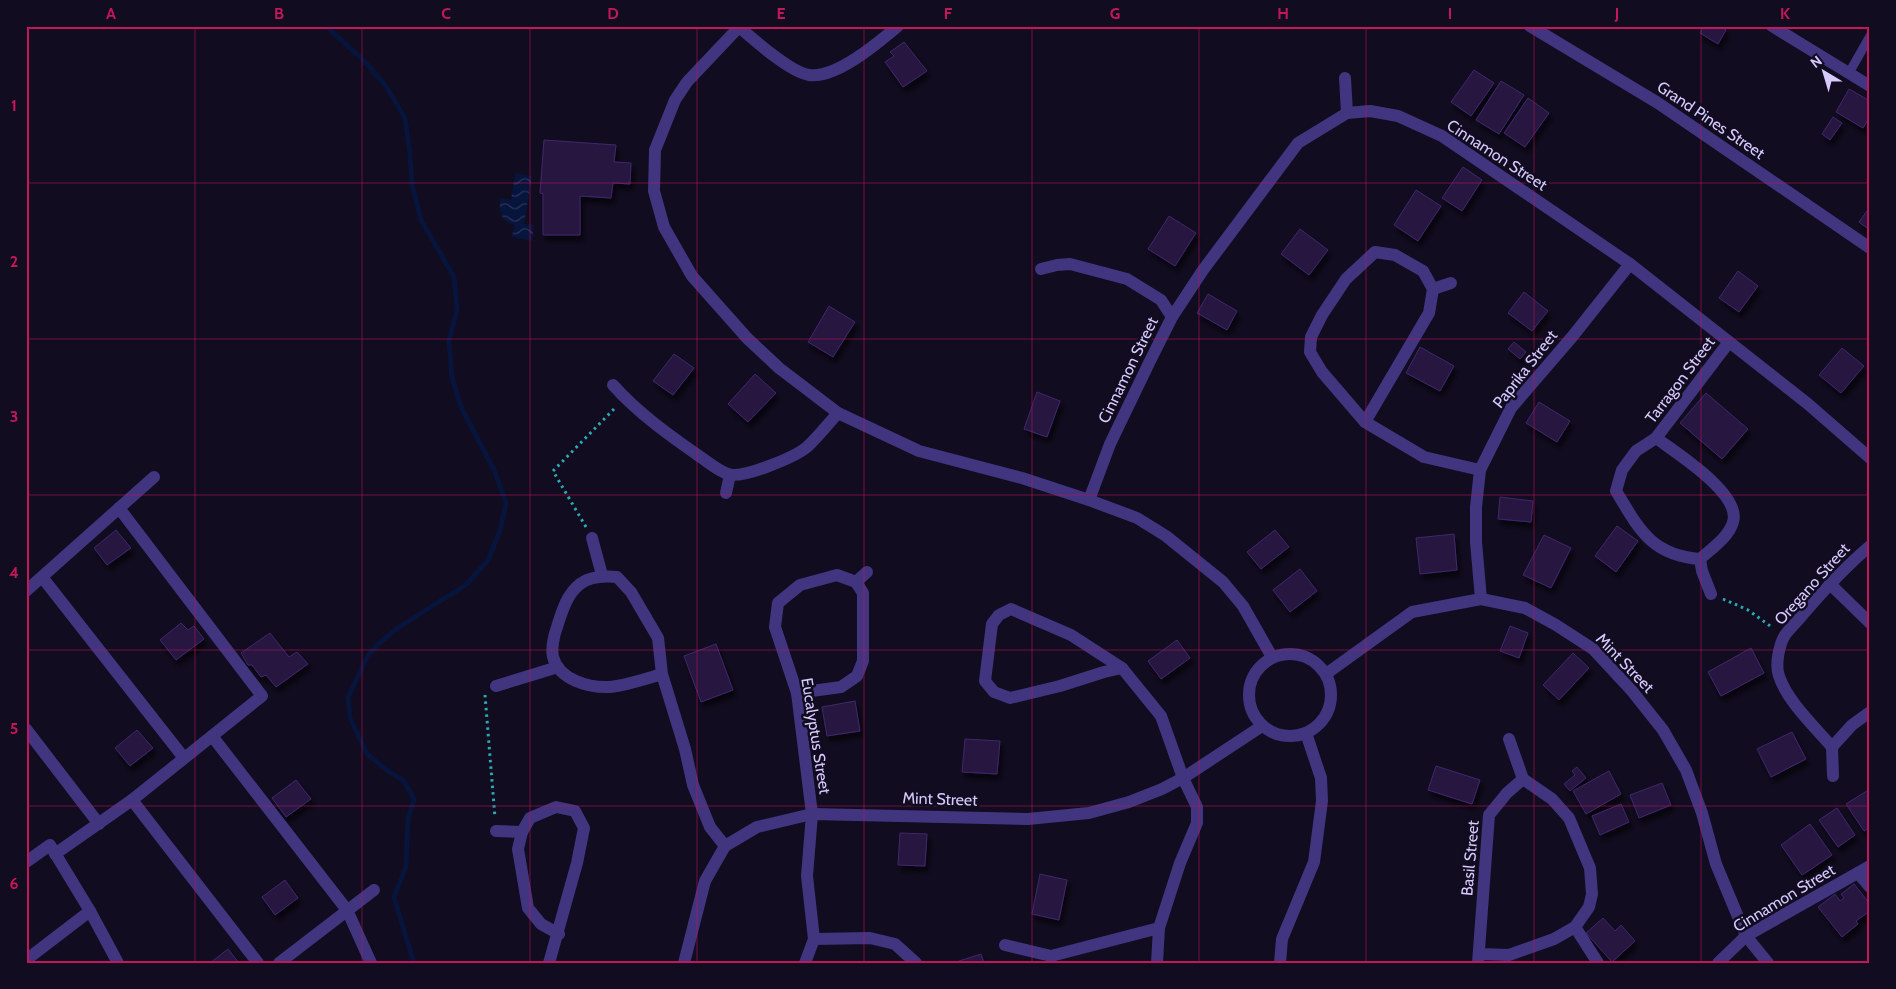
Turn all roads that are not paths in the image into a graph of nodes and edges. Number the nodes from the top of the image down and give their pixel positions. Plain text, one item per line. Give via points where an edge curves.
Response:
1 (898, 26) edge
2 (1530, 26) edge
3 (1772, 26) edge
4 (740, 27) edge
5 (1870, 36) edge
6 (1849, 74) junction
7 (1345, 78) dead end
8 (1870, 86) edge
9 (1347, 113) junction
10 (1870, 248) edge
11 (1630, 264) junction
12 (1040, 269) dead end
13 (1451, 283) dead end
14 (1433, 289) junction
15 (1172, 316) junction
16 (1729, 342) junction
17 (613, 385) dead end
18 (838, 413) junction
19 (1365, 422) junction
20 (1656, 438) junction
21 (1870, 458) edge
22 (1480, 470) junction
23 (730, 475) junction
24 (154, 477) dead end
25 (726, 492) dead end
26 (1089, 500) junction
27 (119, 508) junction
28 (592, 538) road end
29 (1870, 546) edge
30 (1700, 558) junction
31 (868, 572) dead end
32 (602, 575) junction
33 (42, 577) junction
34 (856, 582) junction
35 (1830, 584) junction
36 (26, 591) edge
37 (1711, 594) road end
38 (1481, 598) junction
39 (1870, 623) edge
40 (1272, 657) junction
41 (558, 667) junction
42 (1122, 668) junction
43 (662, 674) junction
44 (1326, 674) junction
45 (496, 686) road end
46 (797, 693) junction
47 (1870, 712) edge
48 (1262, 726) junction
49 (26, 729) edge
50 (1306, 733) junction
51 (212, 736) junction
52 (1509, 739) dead end
53 (1832, 747) junction
54 (184, 758) junction
55 (1833, 776) dead end
56 (1183, 778) junction
57 (1523, 779) junction
58 (132, 800) junction
59 (812, 814) junction
60 (99, 824) junction
61 (496, 831) road end
62 (522, 832) junction
63 (725, 846) junction
64 (55, 854) junction
65 (26, 862) edge
66 (1870, 866) edge
67 (1858, 873) junction
68 (1870, 887) edge
69 (374, 890) dead end
70 (347, 910) junction
71 (90, 911) junction
72 (1575, 927) junction
73 (1159, 928) junction
74 (558, 934) junction
75 (1746, 936) junction
76 (814, 938) junction
77 (1005, 945) dead end
78 (1478, 958) edge
79 (26, 960) edge
80 (1051, 960) edge
81 (118, 963) edge
82 (258, 963) edge
83 (279, 963) edge
84 (371, 963) edge
85 (550, 963) edge
86 (684, 963) edge
87 (805, 963) edge
88 (916, 963) edge
89 (1156, 963) edge
90 (1280, 963) edge
91 (1598, 963) edge
92 (1718, 963) edge
93 (1768, 963) edge

1 - 4 street via 854,60 824,73 809,75 795,70
2 - 10 street, Grand Pines Street via 1658,103
3 - 6 street
4 - 18 street via 687,82 675,100 655,150 654,191 664,227 692,276 747,338 779,368
5 - 6 lane
6 - 8 street
7 - 9 street
9 - 11 street, Cinnamon Street via 1370,111 1398,116 1442,136
9 - 15 street, Cinnamon Street via 1298,143
11 - 16 street, Cinnamon Street
11 - 22 street, Paprika Street via 1511,408
12 - 15 street via 1070,264 1127,279 1161,300
13 - 14 street
14 - 19 street via 1430,313
14 - 19 street via 1423,271 1395,254 1375,252 1346,279 1322,315 1311,337 1310,352 1322,372
15 - 26 street, Cinnamon Street via 1110,444
16 - 20 street, Tarragon Street
16 - 21 street, Cinnamon Street
17 - 23 street via 661,429
18 - 23 street via 806,448 787,459
18 - 26 street via 918,451 1022,478
19 - 22 street via 1424,457
20 - 30 street, Tarragon Street via 1696,467 1723,492 1734,508 1734,522
20 - 30 street, Tarragon Street via 1636,451 1622,470 1616,491 1644,535 1664,550
22 - 38 street, Paprika Street via 1476,542
23 - 25 street
24 - 27 street
26 - 40 street via 1138,518 1223,582 1243,606
27 - 33 street
27 - 51 street via 262,696
28 - 32 street
29 - 35 street, Oregano Street
30 - 37 street
31 - 34 street
32 - 41 street via 581,583 563,605 552,656
32 - 43 street via 617,577 631,592 658,638
33 - 36 street
33 - 54 street
34 - 46 street via 863,593 864,661 857,676 842,687
34 - 46 street, Eucalyptus Street via 836,575 800,585 778,603 775,627
35 - 39 street
35 - 53 street, Oregano Street via 1785,636 1779,653 1778,675 1787,692
38 - 44 street, Mint Street via 1412,612
38 - 75 street, Mint Street via 1525,608 1593,649 1657,722 1686,770 1716,864
40 - 44 street via 1296,654 1308,657
40 - 48 street via 1253,676 1249,689 1249,703
41 - 43 street via 574,681 610,687
41 - 45 street
42 - 42 street via 1010,698 994,692 985,681 996,609 1011,609 1071,635
42 - 56 street via 1161,716
43 - 63 street via 693,785 710,827
44 - 50 street via 1332,696 1329,708 1324,718
46 - 59 street, Eucalyptus Street
47 - 53 street via 1852,725
48 - 50 street via 1283,736
48 - 56 street, Mint Street
49 - 60 street
50 - 90 street via 1321,778 1322,801 1314,862 1282,939
51 - 54 street
51 - 70 street
52 - 57 street
53 - 55 street
54 - 58 street
56 - 59 street, Mint Street via 1129,802 1089,813 1060,816
56 - 73 street via 1197,807 1197,823
57 - 72 street, Basil Street via 1552,799 1569,818 1590,868 1592,894 1589,907
57 - 78 street, Basil Street via 1488,815
58 - 60 street
58 - 82 street
59 - 63 street, Mint Street via 757,826
59 - 76 street, Eucalyptus Street via 807,876
60 - 64 street
61 - 62 street
62 - 74 street via 518,849 528,908 540,924
62 - 74 street via 530,818 556,807 575,811 584,828
63 - 86 street, Mint Street via 706,881
64 - 65 street via 50,845
64 - 71 street
66 - 67 street, Cinnamon Street
67 - 68 street
67 - 75 street, Cinnamon Street
69 - 70 street
70 - 83 street
70 - 84 street
71 - 79 street
71 - 81 street
72 - 78 street, Basil Street via 1554,939 1509,955
72 - 91 street
73 - 80 street
73 - 89 street
74 - 85 street
75 - 92 street, Cinnamon Street
75 - 93 street, Mint Street
76 - 87 street
76 - 88 street via 870,938 895,944
77 - 80 street

